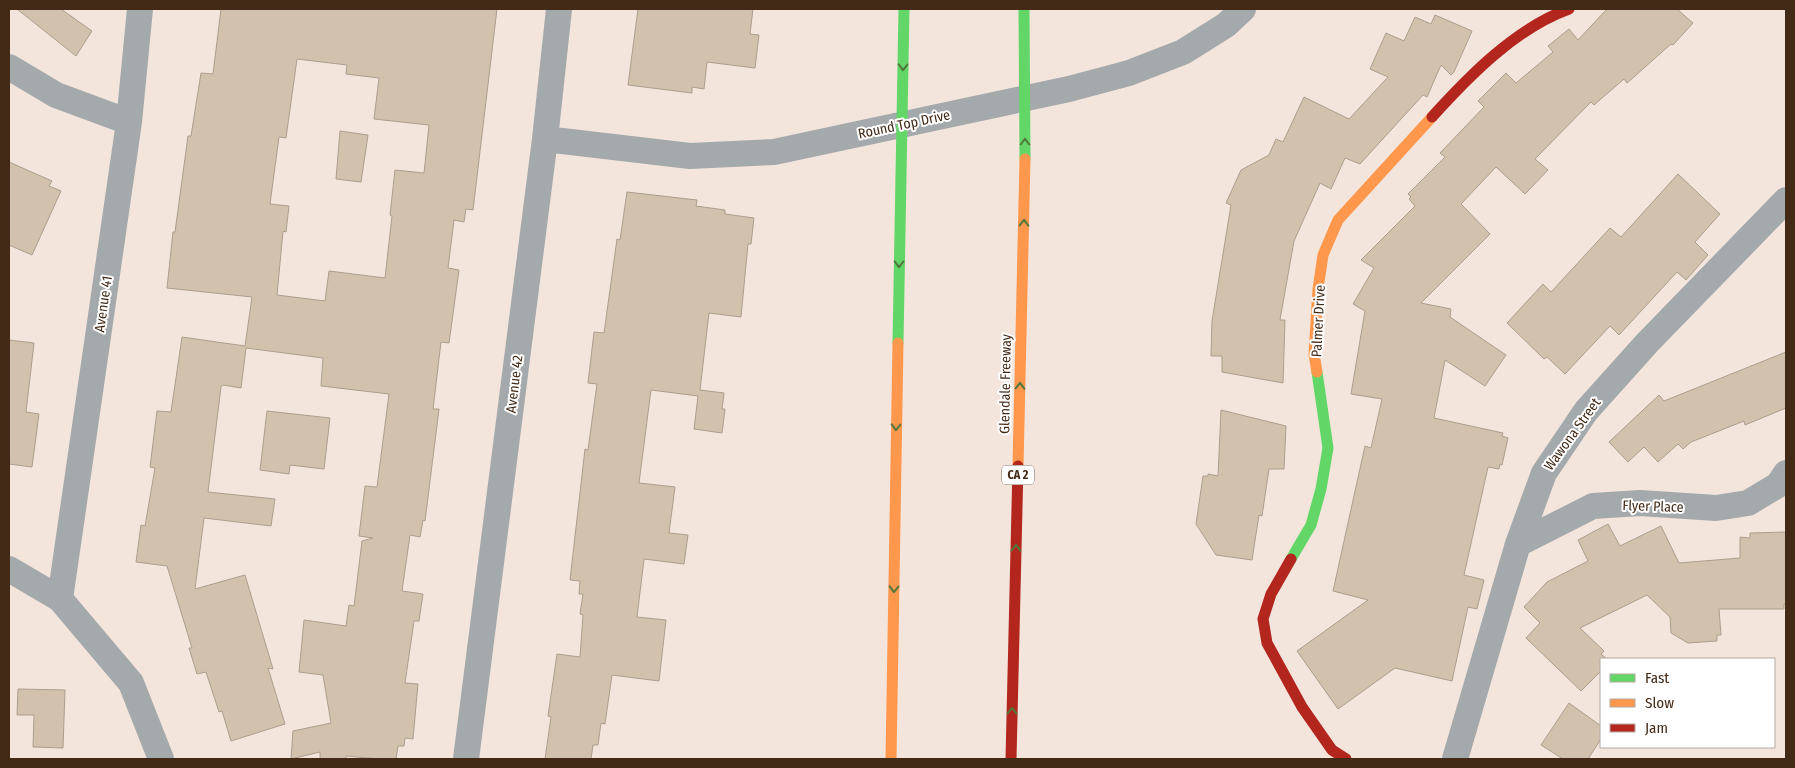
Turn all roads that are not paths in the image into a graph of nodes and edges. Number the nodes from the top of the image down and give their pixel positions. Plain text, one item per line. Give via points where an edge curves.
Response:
1 (140, 9) edge
2 (559, 9) edge
3 (1024, 9) edge
4 (1243, 9) edge
5 (1569, 9) edge
6 (904, 14) edge
7 (9, 67) edge
8 (129, 122) junction
9 (545, 139) junction
10 (1786, 200) edge
11 (1786, 473) edge
12 (1518, 544) junction
13 (9, 569) edge
14 (60, 599) junction
15 (161, 759) edge
16 (466, 759) edge
17 (891, 759) edge
18 (1011, 759) edge
19 (1346, 759) edge
20 (1454, 759) edge

1 - 8 street, Avenue 41
2 - 9 street, Avenue 42
18 -> 3 main road, Glendale Freeway / CA 2 via 1025,191
4 - 9 street, Round Top Drive via 1226,25 1183,52 1129,73 1069,89 774,152 690,156
5 - 19 main road, Palmer Drive via 1521,34 1445,103 1338,220 1323,256 1314,354 1328,448 1321,489 1310,525 1272,594 1263,619 1266,643 1302,706 1332,750
6 -> 17 main road
7 - 8 street via 56,95
8 - 14 street, Avenue 41
9 - 16 street, Avenue 42
10 - 12 street, Wawona Street via 1647,343 1586,411 1544,473
11 - 12 street, Flyer Place via 1778,485 1748,503 1716,508 1640,503 1593,506
12 - 20 street, Wawona Street
13 - 14 street
14 - 15 street via 130,683

